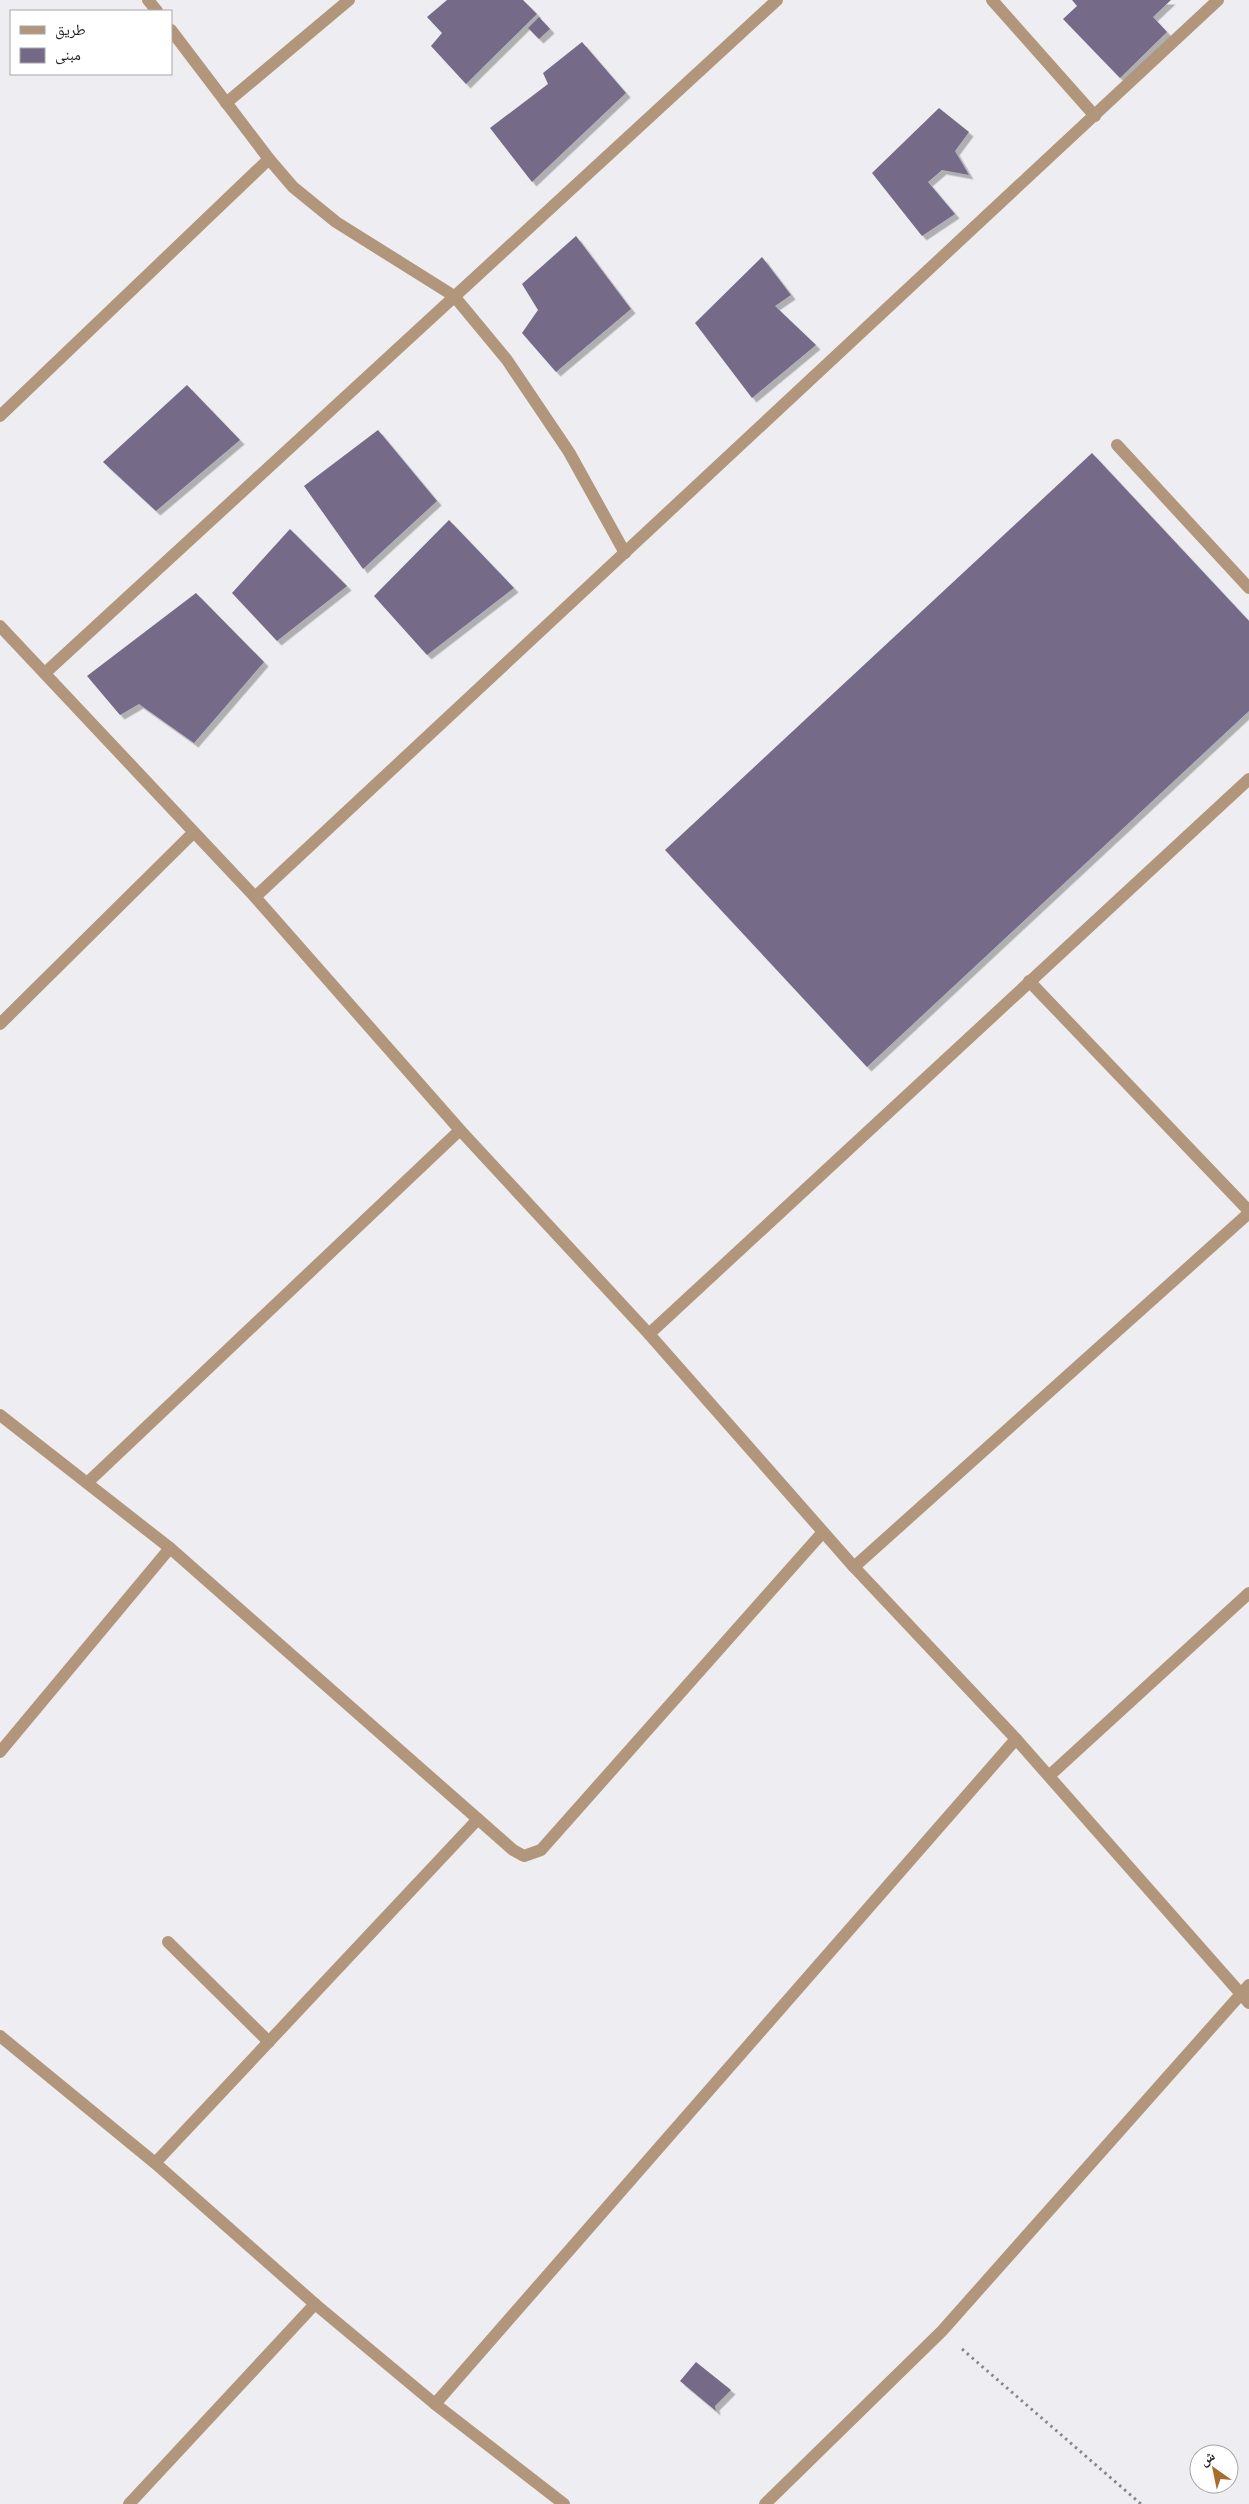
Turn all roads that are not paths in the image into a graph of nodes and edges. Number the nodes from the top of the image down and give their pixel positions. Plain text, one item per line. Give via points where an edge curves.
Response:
1 (148, 0) edge
2 (349, 0) edge
3 (777, 0) edge
4 (992, 0) edge
5 (1218, 0) edge
6 (156, 10) edge
7 (172, 31) edge
8 (226, 103) junction
9 (1095, 116) junction
10 (269, 160) junction
11 (454, 296) junction
12 (0, 416) edge
13 (1117, 445) dead end
14 (625, 553) junction
15 (1249, 588) edge
16 (0, 626) edge
17 (45, 673) junction
18 (1249, 779) edge
19 (193, 833) junction
20 (255, 897) junction
21 (1029, 982) junction
22 (0, 1024) edge
23 (460, 1130) junction
24 (1249, 1212) edge
25 (649, 1334) junction
26 (0, 1415) edge
27 (87, 1483) junction
28 (823, 1532) junction
29 (170, 1548) junction
30 (854, 1567) junction
31 (1249, 1593) edge
32 (1016, 1739) junction
33 (0, 1752) edge
34 (1049, 1776) junction
35 (478, 1819) junction
36 (168, 1942) dead end
37 (1246, 1994) edge
38 (0, 2036) edge
39 (268, 2042) junction
40 (155, 2163) junction
41 (315, 2304) junction
42 (435, 2404) junction
43 (129, 2504) edge
44 (564, 2504) edge
45 (766, 2504) edge

1 - 6 street
2 - 8 street
3 - 11 street
4 - 9 street
5 - 9 street
7 - 8 street
8 - 10 street
9 - 14 street
10 - 11 street via 293,187 336,222
10 - 12 street
11 - 14 street via 507,360 569,452
11 - 17 street
13 - 15 street
14 - 20 street
16 - 17 street
17 - 19 street
18 - 21 street
19 - 20 street
19 - 22 street
20 - 23 street
21 - 24 street
21 - 25 street
23 - 25 street
23 - 27 street
24 - 30 street
25 - 28 street
26 - 27 street
27 - 29 street
28 - 30 street
28 - 35 street via 541,1850 524,1856
29 - 33 street
29 - 35 street
30 - 32 street
31 - 34 street
32 - 34 street
32 - 42 street
34 - 37 street
35 - 39 street
36 - 39 street
37 - 45 street via 942,2331
38 - 40 street
39 - 40 street
40 - 41 street
41 - 42 street
41 - 43 street
42 - 44 street

